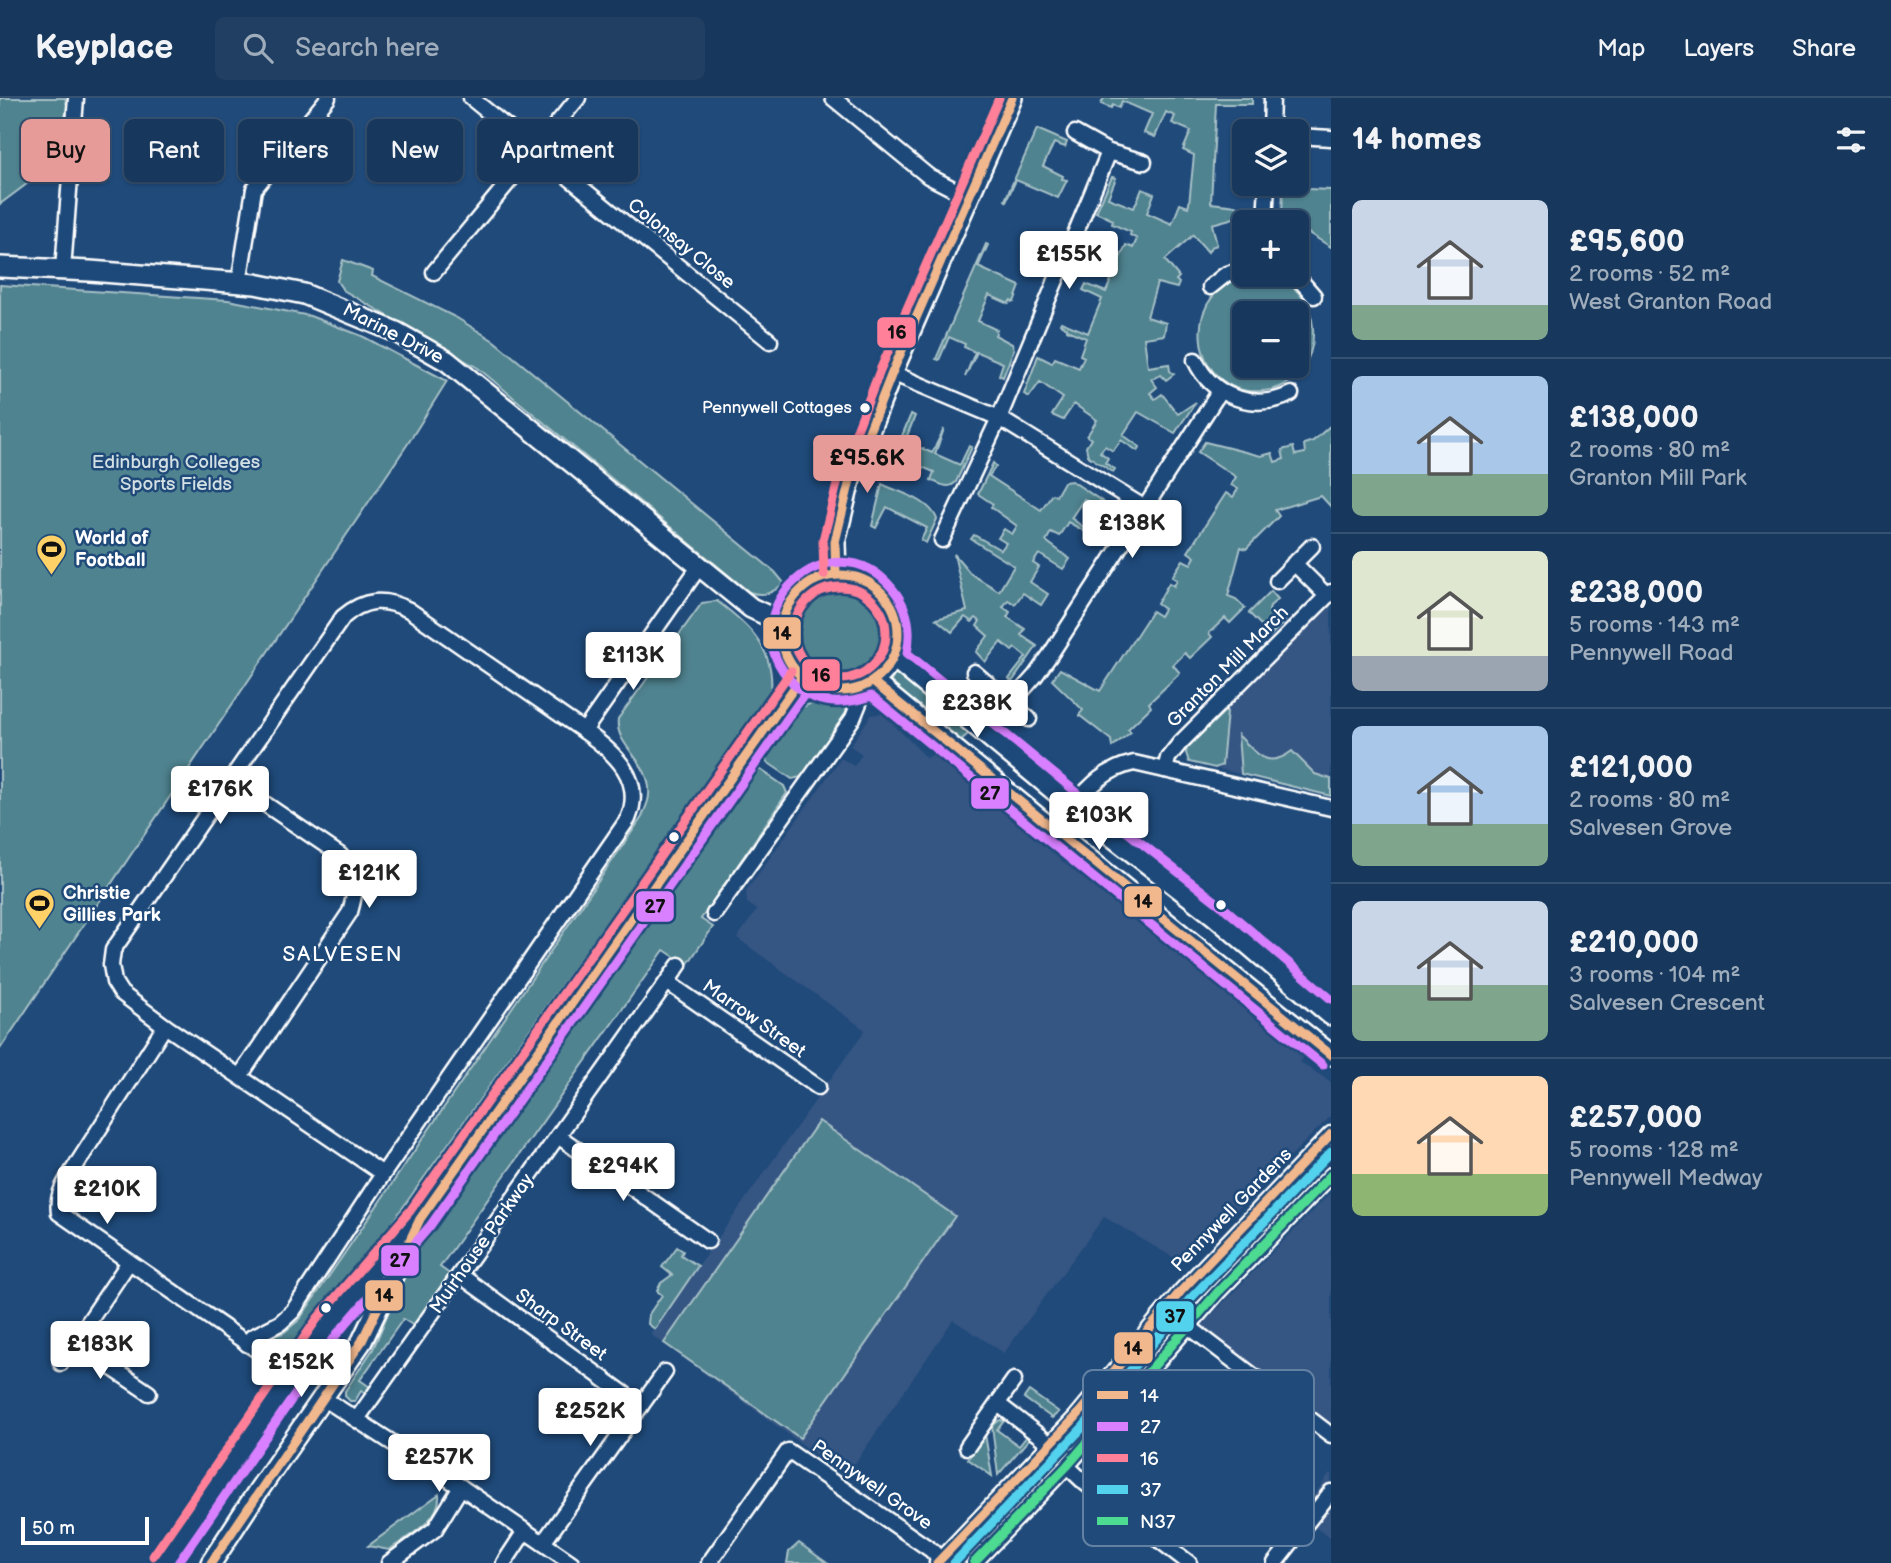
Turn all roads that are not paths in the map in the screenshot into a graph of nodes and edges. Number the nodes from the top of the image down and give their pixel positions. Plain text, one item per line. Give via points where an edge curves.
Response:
1 (76, 98) edge
2 (328, 98) edge
3 (471, 98) edge
4 (578, 98) edge
5 (832, 98) edge
6 (1012, 98) edge
7 (1272, 98) edge
8 (497, 119) edge
9 (561, 119) edge
10 (1271, 119) edge
11 (1075, 133) dead end
12 (1309, 137) edge
13 (1331, 138) edge
14 (1109, 152) junction
15 (1144, 162) dead end
16 (509, 182) edge
17 (574, 182) edge
18 (969, 197) junction
19 (0, 267) edge
20 (63, 270) junction
21 (434, 272) dead end
22 (1232, 272) edge
23 (239, 283) junction
24 (1210, 287) dead end
25 (1306, 287) edge
26 (1314, 296) dead end
27 (770, 341) dead end
28 (1195, 360) dead end
29 (892, 373) junction
30 (1220, 390) junction
31 (1291, 394) dead end
32 (999, 418) junction
33 (1144, 508) junction
34 (942, 540) dead end
35 (1312, 546) dead end
36 (1294, 563) junction
37 (699, 566) junction
38 (836, 575) junction
39 (1277, 581) dead end
40 (1329, 594) edge
41 (783, 623) junction
42 (894, 657) junction
43 (974, 672) dead end
44 (801, 678) junction
45 (870, 684) junction
46 (1011, 703) junction
47 (1029, 719) dead end
48 (584, 731) junction
49 (1165, 770) junction
50 (230, 780) junction
51 (1073, 806) junction
52 (1331, 808) edge
53 (715, 914) dead end
54 (679, 965) dead end
55 (667, 982) junction
56 (1331, 1015) edge
57 (165, 1026) junction
58 (1331, 1055) edge
59 (240, 1076) junction
60 (818, 1087) dead end
61 (1331, 1135) edge
62 (558, 1136) junction
63 (383, 1174) junction
64 (1331, 1175) edge
65 (420, 1219) junction
66 (708, 1241) dead end
67 (130, 1262) junction
68 (460, 1275) junction
69 (1188, 1326) junction
70 (82, 1331) junction
71 (247, 1344) junction
72 (61, 1363) dead end
73 (1116, 1370) edge
74 (1150, 1370) edge
75 (1246, 1370) edge
76 (665, 1372) dead end
77 (293, 1376) junction
78 (1014, 1380) dead end
79 (149, 1394) dead end
80 (323, 1398) junction
81 (998, 1404) junction
82 (641, 1406) junction
83 (1083, 1408) edge
84 (357, 1419) junction
85 (1314, 1422) edge
86 (1331, 1435) edge
87 (1050, 1444) junction
88 (967, 1447) dead end
89 (1083, 1448) edge
90 (1068, 1466) junction
91 (1083, 1481) edge
92 (461, 1487) junction
93 (1331, 1492) edge
94 (1314, 1514) edge
95 (974, 1525) junction
96 (525, 1531) junction
97 (543, 1543) junction
98 (993, 1544) junction
99 (1167, 1546) edge
100 (1288, 1546) edge
101 (939, 1561) edge
102 (163, 1563) edge
103 (211, 1563) edge
104 (389, 1563) edge
105 (504, 1563) edge
106 (572, 1563) edge
107 (709, 1563) edge
108 (974, 1563) edge
109 (1189, 1563) edge
110 (1275, 1563) edge

1 - 20 street
2 - 23 street via 254,189
3 - 8 street, Colonsay Close
4 - 9 street
5 - 18 street via 928,176
6 - 18 street
7 - 10 street
11 - 14 street
12 - 13 street
14 - 15 street
14 - 32 street
16 - 21 street
17 - 27 street, Colonsay Close
18 - 29 street
19 - 20 street, Marine Drive
20 - 23 street, Marine Drive
22 - 24 street
23 - 37 street, Marine Drive via 304,293 396,332 447,361
25 - 26 street
28 - 30 street
29 - 32 street
29 - 38 street via 850,480 835,542
30 - 31 street via 1252,402
30 - 33 street
32 - 33 street
32 - 34 street
33 - 46 street via 1035,676
35 - 36 street, Granton Mill March
36 - 39 street, Granton Mill March
36 - 40 street, Granton Mill March
37 - 41 street, Marine Drive via 751,608
37 - 48 street
38 - 41 street via 816,580 799,592
38 - 42 street via 869,582 888,600 899,632
40 - 49 street, Granton Mill March via 1180,743
41 - 44 street via 783,646
42 - 45 street
42 - 51 street
43 - 46 street
44 - 45 street via 837,692
44 - 65 street
45 - 53 street via 853,718
45 - 58 street
46 - 47 street
48 - 50 street via 409,610 394,603 367,602 343,617
48 - 63 street via 614,753 626,769 633,793 628,819
49 - 51 street via 1118,766
49 - 52 street
50 - 57 street via 113,950 114,982 121,993
50 - 59 street via 341,855 356,882 350,912
51 - 56 street via 1215,916
54 - 55 street, Muirhouse Parkway
55 - 60 street, Marrow Street
55 - 62 street, Muirhouse Parkway
57 - 59 street
57 - 67 street via 57,1201 59,1213 68,1221
59 - 63 street
61 - 73 street, Pennywell Gardens via 1181,1291
62 - 66 street
62 - 68 street, Muirhouse Parkway
63 - 71 street via 293,1311
64 - 69 street
65 - 77 street via 327,1326
65 - 80 street via 362,1341
67 - 70 street
67 - 71 street
68 - 82 street, Sharp Street
68 - 84 street, Muirhouse Parkway
69 - 74 street
69 - 75 street
70 - 72 street
70 - 79 street via 100,1345 112,1368
71 - 77 street
76 - 82 street
77 - 102 street
78 - 81 street
80 - 84 street
80 - 103 street
81 - 87 street
81 - 88 street
82 - 97 street
83 - 87 street, Pennywell Gardens
84 - 92 street
85 - 86 street
87 - 95 street, Pennywell Gardens
89 - 90 street
90 - 91 street
90 - 98 street
92 - 96 street
92 - 104 street via 435,1529
93 - 94 street
95 - 98 street
95 - 101 street, Pennywell Gardens
96 - 97 street
96 - 105 street
97 - 106 street
98 - 108 street
99 - 109 street
100 - 110 street
101 - 107 street, Pennywell Grove via 931,1550 788,1451

